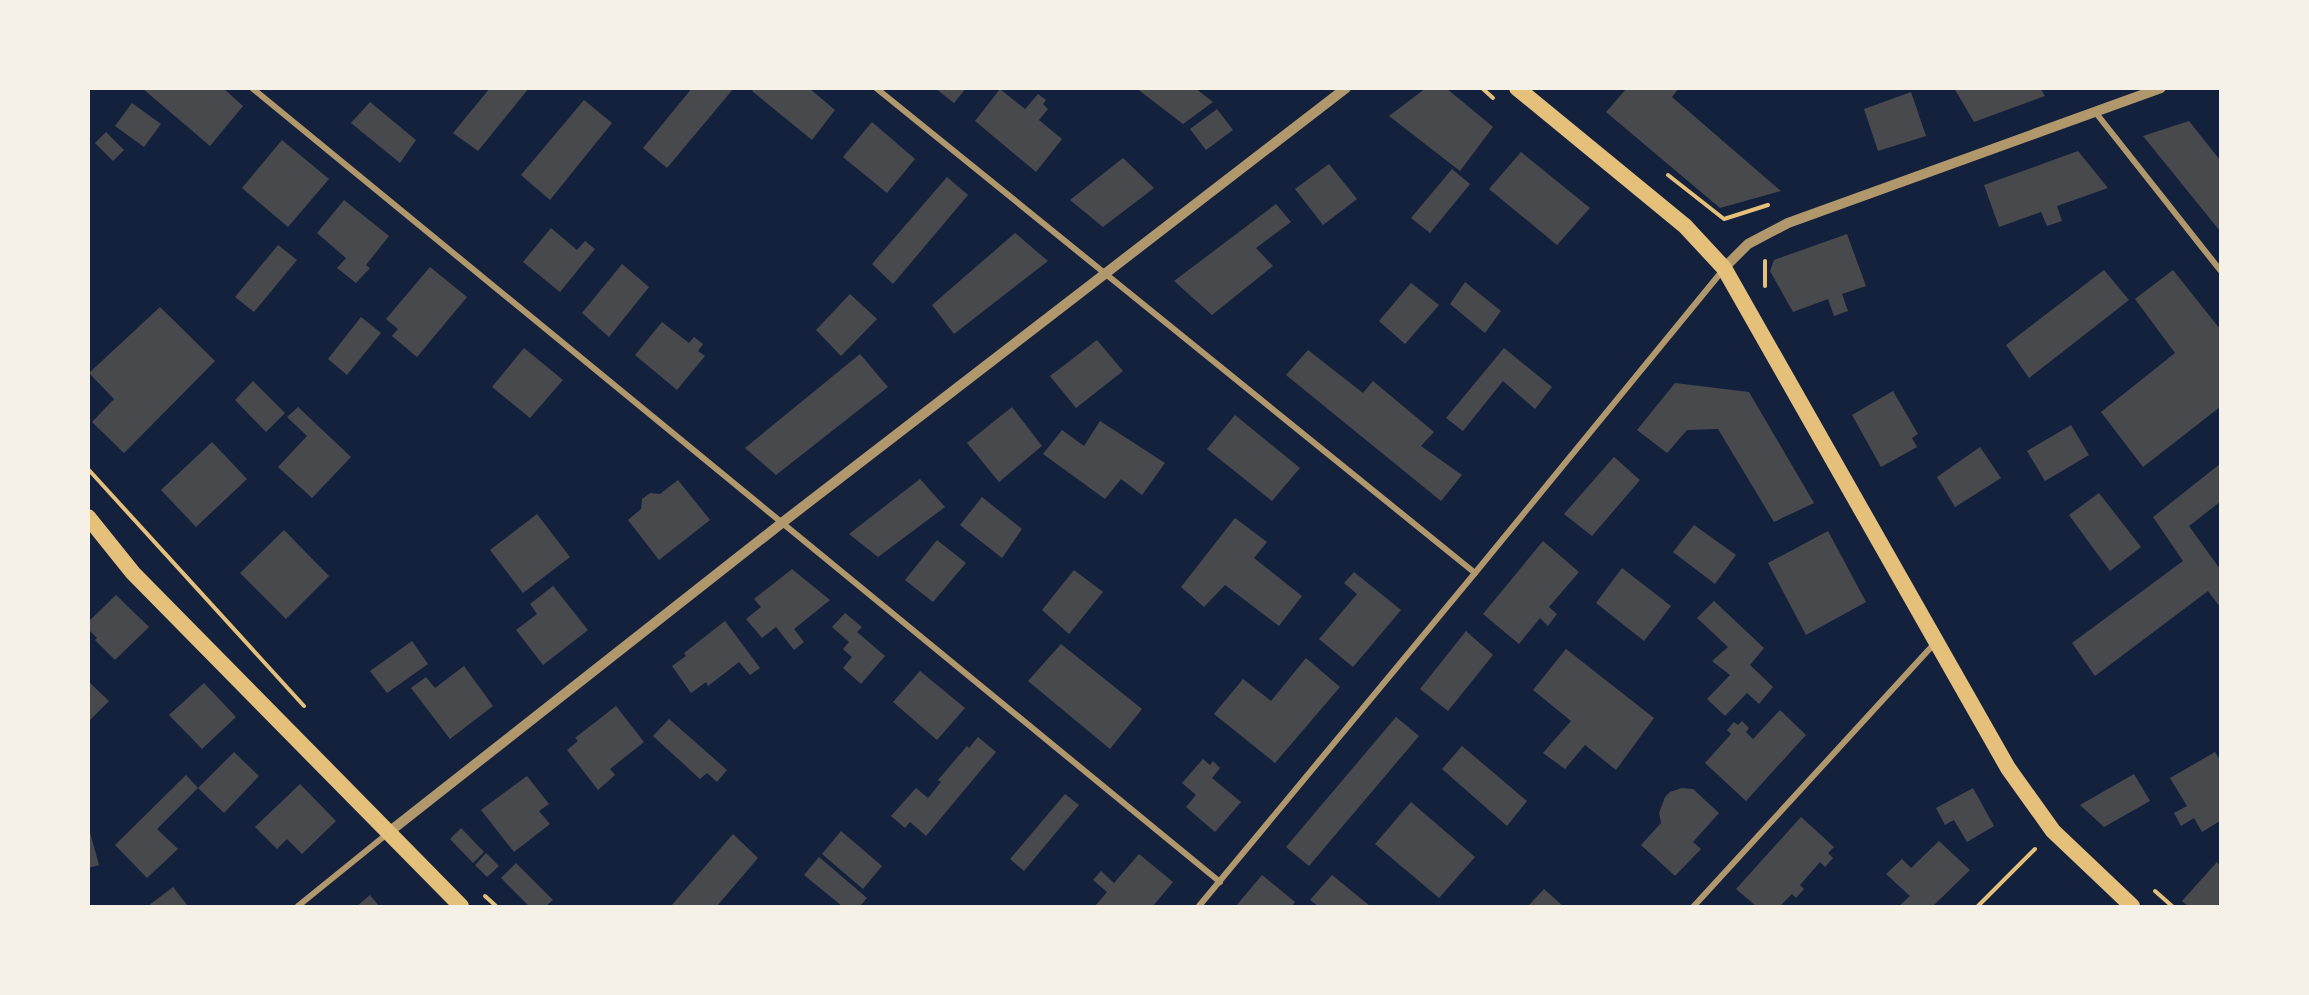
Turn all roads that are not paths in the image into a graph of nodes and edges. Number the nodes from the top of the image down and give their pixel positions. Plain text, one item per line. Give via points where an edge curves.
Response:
1 (252, 88) edge
2 (876, 88) edge
3 (1346, 88) edge
4 (1517, 88) edge
5 (2162, 88) edge
6 (2096, 113) junction
7 (1724, 268) junction
8 (2220, 270) edge
9 (1106, 275) junction
10 (88, 517) edge
11 (783, 522) junction
12 (1475, 573) junction
13 (1937, 642) junction
14 (389, 832) junction
15 (1220, 882) junction
16 (298, 906) edge
17 (461, 906) edge
18 (1199, 906) edge
19 (1694, 906) edge
20 (2132, 906) edge

1 - 11 street
2 - 9 street
3 - 9 street
4 - 7 highway via 1685,226
5 - 6 street
6 - 7 street via 1788,223 1748,244
6 - 8 street
7 - 12 street
7 - 13 highway
9 - 11 street
9 - 12 street
10 - 14 highway via 133,573
11 - 14 street
11 - 15 street
12 - 15 street
13 - 19 street
13 - 20 highway via 2008,768 2053,831
14 - 16 street
14 - 17 highway
15 - 18 street

